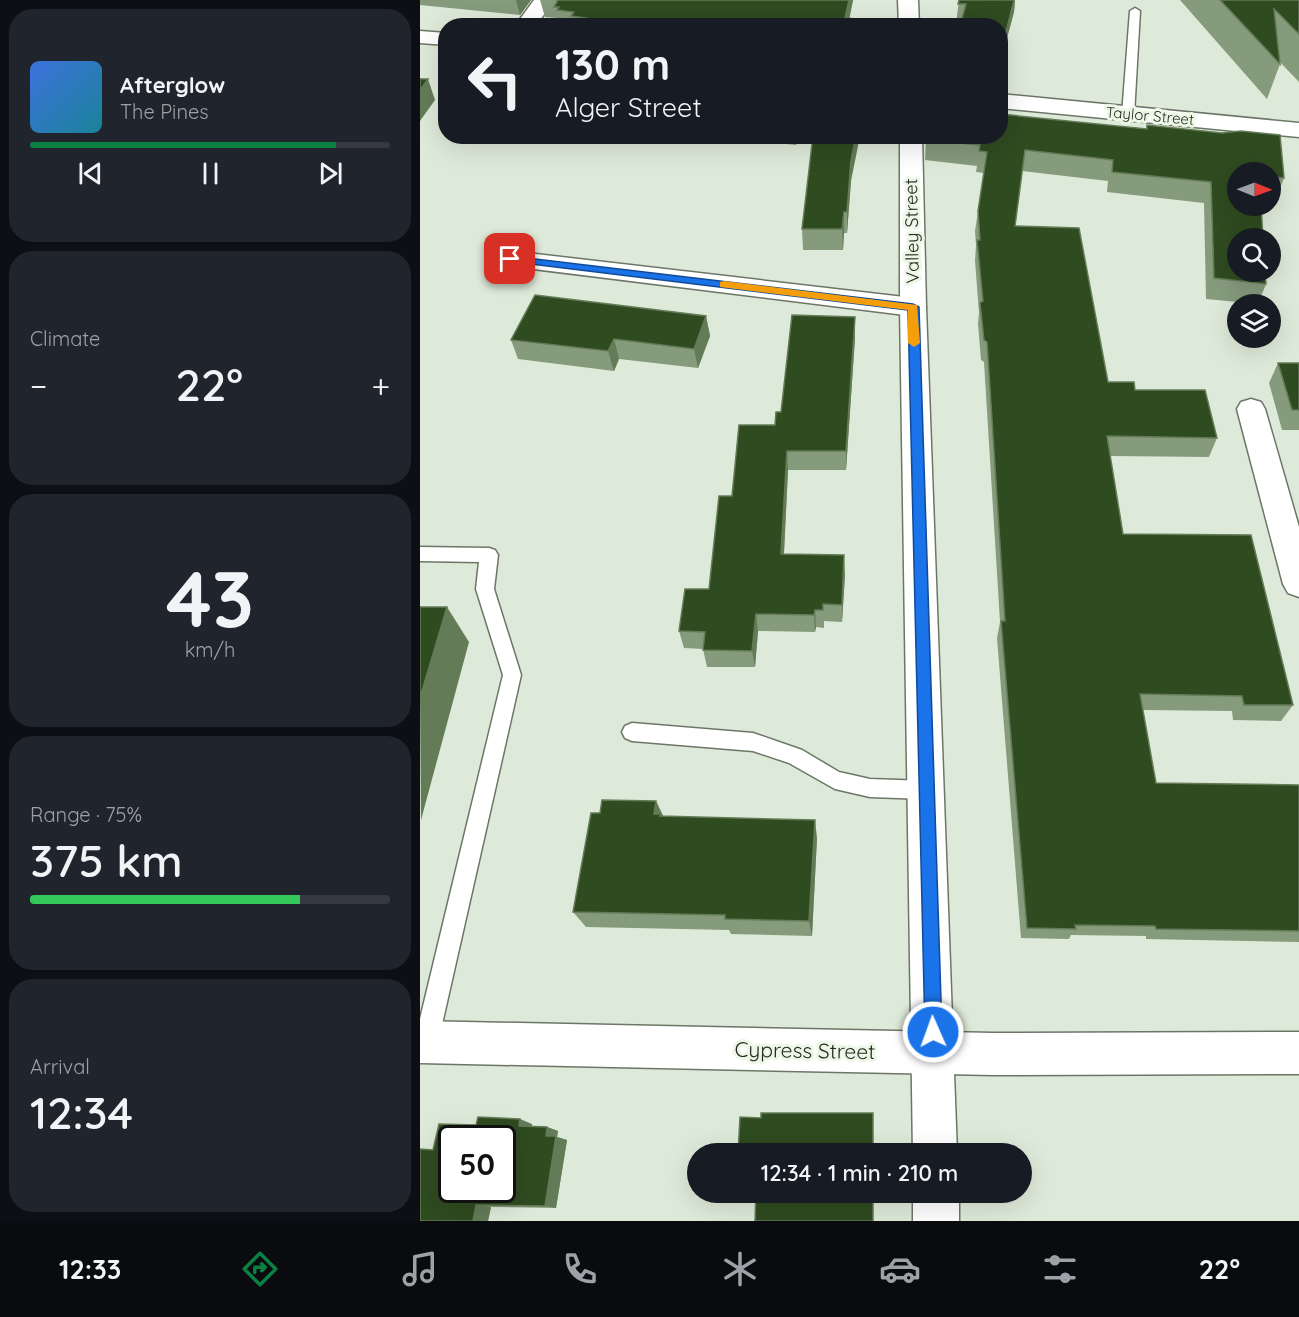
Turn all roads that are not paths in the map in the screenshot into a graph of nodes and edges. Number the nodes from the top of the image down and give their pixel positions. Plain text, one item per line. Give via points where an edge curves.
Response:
1 (544, 0) edge
2 (908, 0) edge
3 (1135, 11) dead end
4 (531, 18) edge
5 (909, 18) edge
6 (420, 37) edge
7 (438, 38) edge
8 (1008, 103) edge
9 (1128, 115) junction
10 (1299, 130) edge
11 (911, 144) edge
12 (510, 259) dead end
13 (913, 307) junction
14 (1251, 409) dead end
15 (420, 554) edge
16 (1299, 584) edge
17 (632, 732) dead end
18 (926, 790) junction
19 (423, 1042) edge
20 (934, 1053) junction
21 (1299, 1053) edge
22 (935, 1143) edge
23 (936, 1203) edge
24 (936, 1221) edge

1 - 4 street
2 - 5 street
3 - 9 lane
6 - 7 street
8 - 9 street, Taylor Street
9 - 10 street, Taylor Street
11 - 13 street, Valley Street
12 - 13 street
13 - 18 street, Valley Street
14 - 16 street
15 - 19 lane via 489,555 485,589 512,675
17 - 18 lane via 753,742 795,756 835,780 870,788
18 - 20 street, Valley Street
19 - 20 street, Cypress Street
20 - 21 street, Cypress Street
20 - 22 street, Valley Street
23 - 24 street

